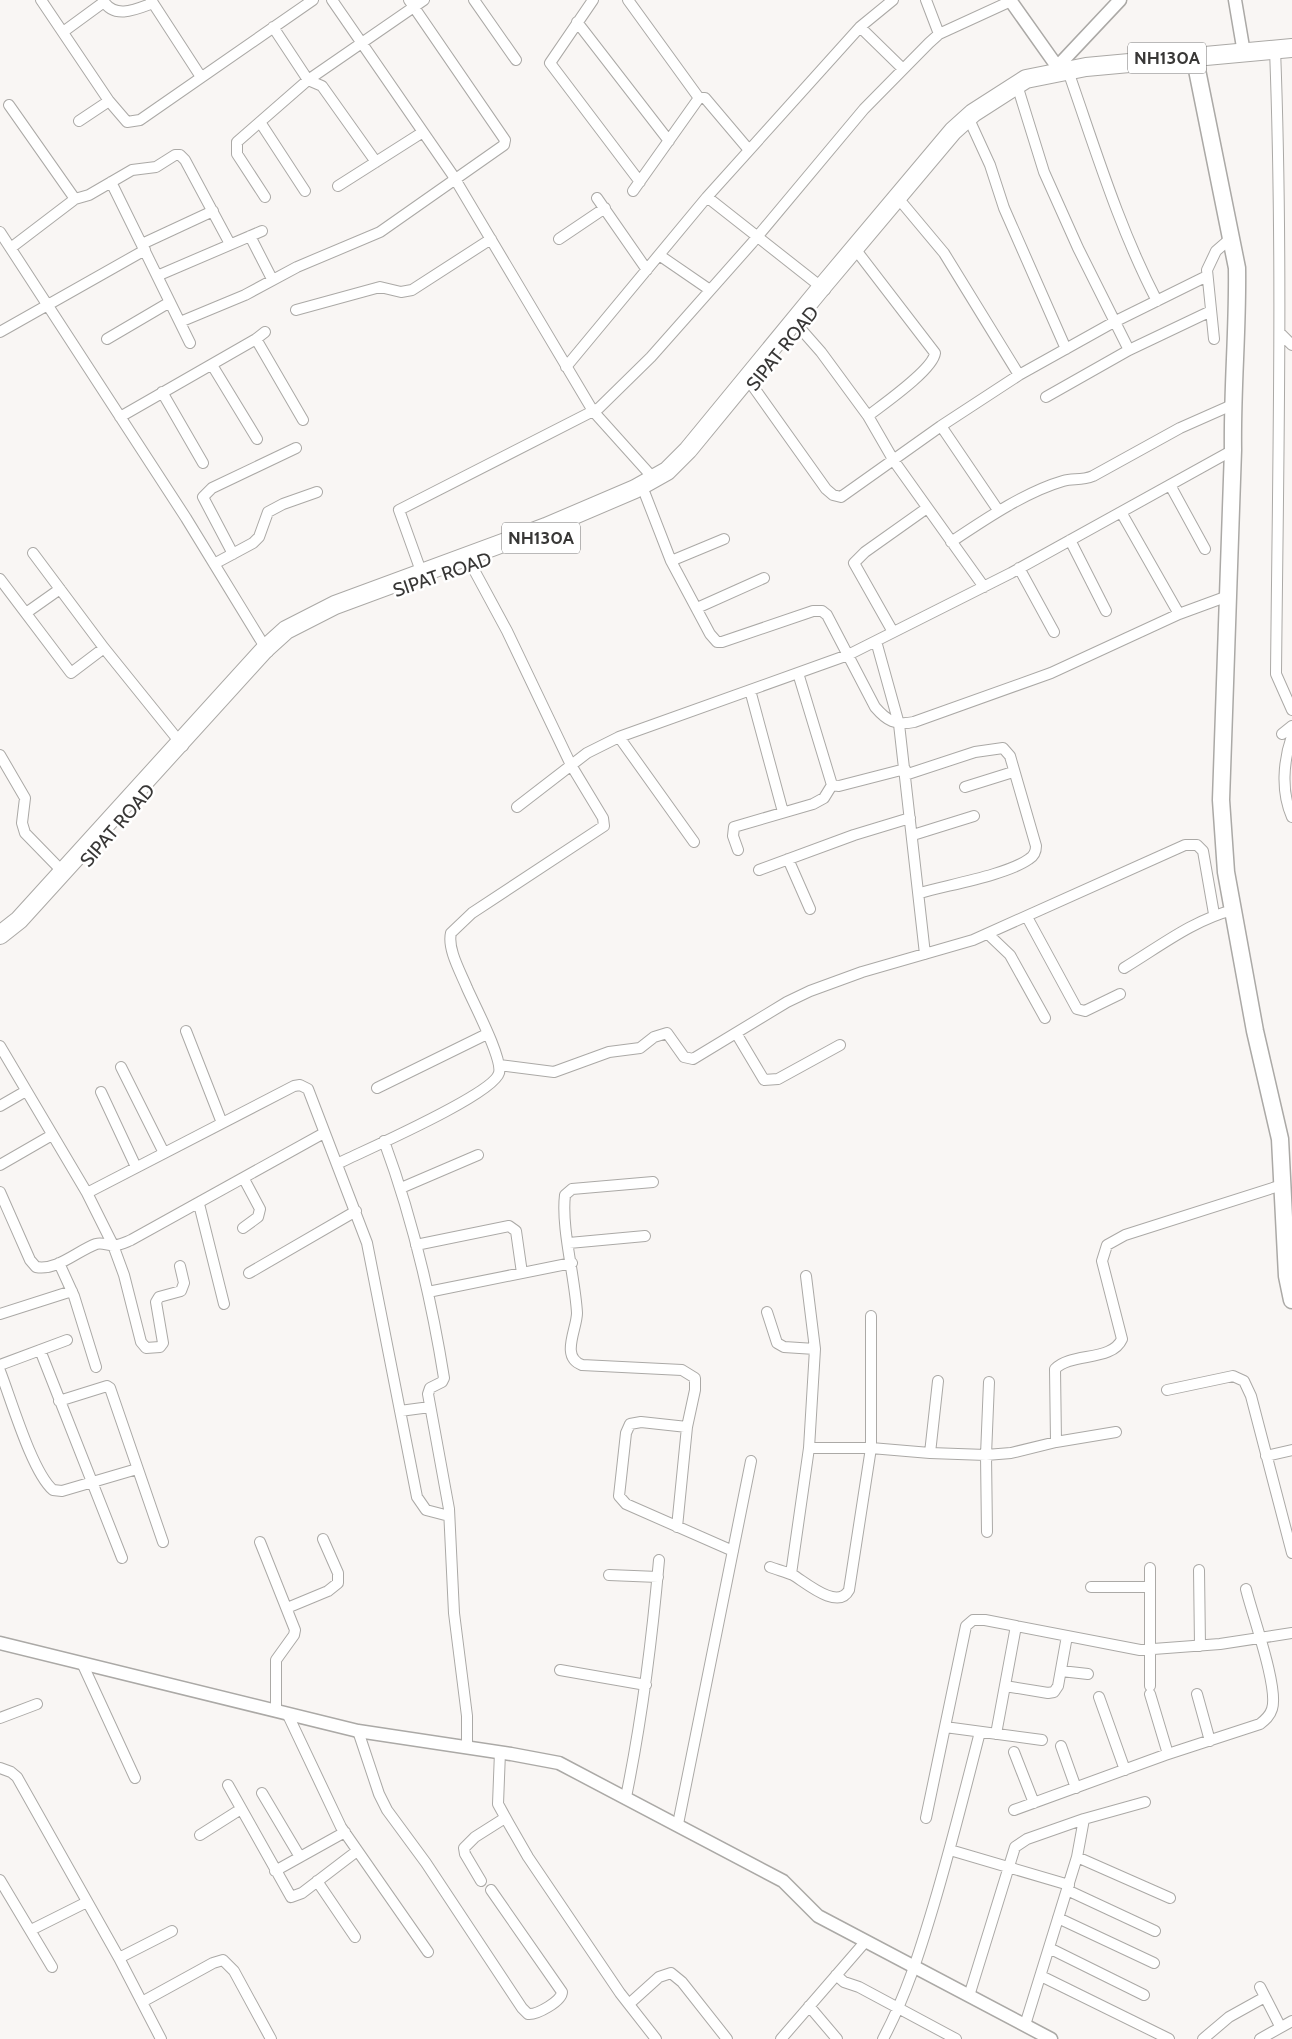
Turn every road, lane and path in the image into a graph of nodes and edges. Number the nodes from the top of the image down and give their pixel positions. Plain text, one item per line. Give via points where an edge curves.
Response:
1 (41, 0) edge
2 (313, 0) edge
3 (332, 0) edge
4 (424, 0) edge
5 (474, 0) edge
6 (593, 0) edge
7 (628, 0) edge
8 (893, 0) edge
9 (926, 0) edge
10 (1120, 0) edge
11 (1235, 0) edge
12 (104, 1) edge
13 (1010, 1) edge
14 (152, 2) edge
15 (412, 4) edge
16 (880, 4) edge
17 (578, 22) junction
18 (274, 27) junction
19 (860, 27) junction
20 (63, 32) junction
21 (939, 34) junction
22 (360, 43) junction
23 (1284, 49) edge
24 (1244, 52) junction
25 (1194, 55) junction
26 (516, 60) dead end
27 (903, 69) junction
28 (1057, 72) junction
29 (201, 77) junction
30 (308, 80) junction
31 (1018, 89) junction
32 (699, 98) junction
33 (110, 101) junction
34 (9, 105) dead end
35 (78, 121) dead end
36 (971, 121) junction
37 (260, 122) junction
38 (422, 132) junction
39 (668, 141) junction
40 (749, 150) junction
41 (376, 162) junction
42 (454, 178) junction
43 (111, 182) junction
44 (640, 182) junction
45 (338, 186) dead end
46 (305, 191) dead end
47 (633, 191) dead end
48 (265, 197) dead end
49 (707, 197) junction
50 (597, 198) dead end
51 (75, 199) junction
52 (903, 204) junction
53 (605, 208) junction
54 (213, 211) junction
55 (262, 231) dead end
56 (0, 232) edge
57 (250, 236) junction
58 (757, 237) junction
59 (1231, 238) junction
60 (491, 239) junction
61 (559, 240) dead end
62 (230, 244) junction
63 (12, 247) junction
64 (143, 247) junction
65 (859, 254) junction
66 (659, 255) junction
67 (647, 270) junction
68 (158, 276) junction
69 (1207, 276) junction
70 (272, 279) junction
71 (710, 290) junction
72 (824, 290) junction
73 (1157, 301) junction
74 (170, 302) junction
75 (48, 305) junction
76 (296, 310) dead end
77 (1211, 311) junction
78 (180, 322) junction
79 (1114, 322) junction
80 (799, 327) junction
81 (0, 332) edge
82 (265, 332) dead end
83 (1280, 333) junction
84 (107, 338) dead end
85 (256, 339) junction
86 (1214, 339) dead end
87 (190, 343) dead end
88 (1292, 345) edge
89 (1066, 349) junction
90 (1129, 350) junction
91 (212, 365) junction
92 (566, 367) junction
93 (1019, 375) junction
94 (752, 385) junction
95 (162, 392) junction
96 (1046, 397) dead end
97 (1232, 405) junction
98 (593, 411) junction
99 (868, 416) junction
100 (120, 417) junction
101 (302, 420) dead end
102 (941, 426) junction
103 (257, 439) dead end
104 (296, 448) dead end
105 (1233, 450) junction
106 (894, 461) junction
107 (204, 463) dead end
108 (1170, 485) junction
109 (653, 486) junction
110 (317, 492) dead end
111 (927, 508) junction
112 (998, 510) junction
113 (1121, 512) junction
114 (724, 539) dead end
115 (1070, 540) junction
116 (951, 542) junction
117 (1205, 550) dead end
118 (33, 553) dead end
119 (232, 554) junction
120 (469, 560) junction
121 (671, 561) junction
122 (214, 564) junction
123 (1019, 568) junction
124 (422, 574) junction
125 (764, 578) dead end
126 (0, 579) edge
127 (984, 586) junction
128 (60, 590) junction
129 (1228, 596) junction
130 (697, 608) junction
131 (1106, 611) dead end
132 (26, 613) junction
133 (1179, 614) junction
134 (893, 632) junction
135 (1054, 632) dead end
136 (876, 641) junction
137 (104, 648) junction
138 (268, 652) junction
139 (848, 655) junction
140 (798, 673) junction
141 (750, 690) junction
142 (1292, 710) edge
143 (899, 724) junction
144 (1292, 726) edge
145 (1287, 735) edge
146 (619, 737) junction
147 (183, 745) junction
148 (0, 754) edge
149 (571, 766) junction
150 (905, 772) junction
151 (1013, 772) junction
152 (832, 785) junction
153 (965, 787) dead end
154 (517, 807) dead end
155 (783, 812) junction
156 (974, 816) dead end
157 (1292, 817) edge
158 (910, 818) junction
159 (913, 835) junction
160 (694, 842) dead end
161 (738, 850) dead end
162 (788, 859) junction
163 (759, 870) dead end
164 (64, 872) junction
165 (920, 893) junction
166 (810, 909) dead end
167 (1233, 910) junction
168 (1214, 914) junction
169 (1027, 917) junction
170 (1, 934) edge
171 (988, 934) junction
172 (925, 954) junction
173 (1124, 968) dead end
174 (1120, 994) dead end
175 (1045, 1018) dead end
176 (186, 1030) dead end
177 (736, 1033) junction
178 (487, 1034) junction
179 (840, 1045) dead end
180 (0, 1046) edge
181 (499, 1065) junction
182 (121, 1067) dead end
183 (377, 1088) dead end
184 (26, 1091) junction
185 (101, 1092) dead end
186 (0, 1106) edge
187 (222, 1123) junction
188 (324, 1133) junction
189 (52, 1135) junction
190 (384, 1141) junction
191 (164, 1153) junction
192 (478, 1154) dead end
193 (337, 1164) junction
194 (0, 1165) edge
195 (136, 1168) junction
196 (244, 1179) junction
197 (653, 1182) dead end
198 (1282, 1185) junction
199 (401, 1188) junction
200 (0, 1192) edge
201 (87, 1193) junction
202 (199, 1204) junction
203 (356, 1211) junction
204 (243, 1228) dead end
205 (645, 1236) dead end
206 (569, 1243) junction
207 (113, 1245) junction
208 (416, 1245) junction
209 (59, 1263) junction
210 (572, 1263) junction
211 (180, 1266) dead end
212 (249, 1273) dead end
213 (522, 1273) junction
214 (806, 1276) dead end
215 (72, 1291) junction
216 (428, 1292) junction
217 (1292, 1300) edge
218 (224, 1304) dead end
219 (767, 1312) dead end
220 (0, 1314) edge
221 (870, 1316) dead end
222 (67, 1340) dead end
223 (815, 1349) junction
224 (40, 1350) junction
225 (0, 1365) edge
226 (96, 1367) dead end
227 (0, 1370) edge
228 (938, 1382) dead end
229 (989, 1382) dead end
230 (1167, 1390) dead end
231 (59, 1401) junction
232 (430, 1407) junction
233 (400, 1411) junction
234 (687, 1426) junction
235 (1116, 1432) dead end
236 (1056, 1442) junction
237 (810, 1448) junction
238 (871, 1448) junction
239 (1292, 1450) edge
240 (930, 1453) junction
241 (986, 1455) junction
242 (1266, 1456) junction
243 (751, 1461) dead end
244 (138, 1469) junction
245 (92, 1482) junction
246 (449, 1516) junction
247 (678, 1527) junction
248 (987, 1532) dead end
249 (324, 1539) dead end
250 (163, 1542) dead end
251 (260, 1542) dead end
252 (732, 1551) junction
253 (1292, 1553) edge
254 (122, 1558) dead end
255 (659, 1560) dead end
256 (770, 1567) dead end
257 (1150, 1568) dead end
258 (1199, 1570) dead end
259 (791, 1574) junction
260 (609, 1575) dead end
261 (658, 1577) junction
262 (1091, 1587) dead end
263 (1150, 1587) junction
264 (1246, 1589) dead end
265 (287, 1608) junction
266 (1016, 1626) junction
267 (1292, 1633) edge
268 (1067, 1636) junction
269 (1259, 1638) junction
270 (0, 1643) edge
271 (1200, 1646) junction
272 (1149, 1649) junction
273 (82, 1663) junction
274 (560, 1670) dead end
275 (1061, 1671) junction
276 (1088, 1674) dead end
277 (646, 1685) junction
278 (1005, 1686) junction
279 (1197, 1694) dead end
280 (1099, 1697) dead end
281 (37, 1704) dead end
282 (282, 1712) junction
283 (0, 1718) edge
284 (945, 1727) junction
285 (358, 1731) junction
286 (980, 1732) junction
287 (996, 1734) junction
288 (1042, 1740) dead end
289 (1210, 1740) junction
290 (1061, 1746) dead end
291 (467, 1748) junction
292 (500, 1752) junction
293 (1014, 1752) dead end
294 (1168, 1754) junction
295 (0, 1768) edge
296 (1125, 1770) junction
297 (135, 1778) dead end
298 (228, 1786) dead end
299 (1076, 1788) junction
300 (262, 1793) dead end
301 (626, 1797) junction
302 (1145, 1802) dead end
303 (1034, 1803) junction
304 (241, 1809) junction
305 (1014, 1810) dead end
306 (506, 1818) junction
307 (926, 1818) dead end
308 (1084, 1819) junction
309 (678, 1824) junction
310 (345, 1832) junction
311 (200, 1835) dead end
312 (950, 1850) junction
313 (357, 1851) junction
314 (300, 1857) junction
315 (1077, 1857) junction
316 (1008, 1867) junction
317 (275, 1871) junction
318 (0, 1880) edge
319 (317, 1881) junction
320 (481, 1881) dead end
321 (1068, 1888) junction
322 (490, 1890) dead end
323 (1170, 1898) dead end
324 (87, 1902) junction
325 (1058, 1918) junction
326 (31, 1930) junction
327 (172, 1931) dead end
328 (1155, 1931) dead end
329 (355, 1937) dead end
330 (865, 1942) junction
331 (1049, 1948) junction
332 (428, 1952) dead end
333 (119, 1958) junction
334 (1154, 1963) dead end
335 (52, 1967) dead end
336 (915, 1968) junction
337 (836, 1975) junction
338 (1041, 1976) junction
339 (1144, 1995) dead end
340 (969, 1996) junction
341 (142, 2002) junction
342 (629, 2004) junction
343 (809, 2006) junction
344 (899, 2008) junction
345 (1292, 2021) edge
346 (1025, 2025) junction
347 (1280, 2026) junction
348 (1042, 2037) edge
349 (161, 2039) edge
350 (271, 2039) edge
351 (656, 2039) edge
352 (727, 2039) edge
353 (781, 2039) edge
354 (837, 2039) edge
355 (883, 2039) edge
356 (956, 2039) edge
357 (1169, 2039) edge
358 (1203, 2039) edge
359 (1260, 2039) edge

1 - 20 street
2 - 18 street
3 - 22 street
4 - 15 street
5 - 26 street
6 - 17 street
7 - 32 street
8 - 16 street
9 - 21 street
10 - 28 street
11 - 24 street
12 - 14 street via 118,12 131,11
12 - 20 street
13 - 21 street
13 - 28 street
14 - 29 street
15 - 22 street
15 - 42 street via 505,140 504,145
16 - 19 street
17 - 39 street
17 - 44 street via 550,63
18 - 29 street
18 - 30 street
19 - 27 street
19 - 40 street
20 - 33 street
21 - 27 street
22 - 30 street
22 - 38 street
23 - 24 highway, NH130A
23 - 83 street
24 - 25 highway, NH130A
25 - 28 highway, NH130A
25 - 59 main road
27 - 58 street via 864,109
28 - 31 highway, SIPAT ROAD / NH130A
28 - 73 street
29 - 33 street via 133,122 127,122
30 - 37 street
30 - 41 street via 322,86
31 - 36 highway, SIPAT ROAD / NH130A
31 - 79 street via 1044,172
32 - 39 street
32 - 40 street via 705,98
33 - 35 street
34 - 51 street
36 - 52 highway, SIPAT ROAD / NH130A
36 - 72 highway, SIPAT ROAD / NH130A via 953,132
36 - 89 street via 990,164 1004,208
37 - 46 street
37 - 48 street via 243,135 235,148
38 - 41 street
38 - 42 street
39 - 44 street
40 - 49 street
41 - 45 street
42 - 60 street
42 - 70 street via 380,232
43 - 51 street
43 - 54 street via 132,170 156,167 180,155
43 - 64 street
44 - 47 street
49 - 58 street
49 - 66 street
50 - 53 street
51 - 63 street
52 - 65 highway, SIPAT ROAD / NH130A
52 - 93 street via 944,252
53 - 61 street
53 - 67 street
54 - 62 street
54 - 64 street
55 - 57 street
56 - 63 street
57 - 62 street
57 - 70 street
58 - 71 street
58 - 72 street
59 - 69 street via 1210,260
59 - 97 main road via 1237,268 1238,302
60 - 76 street via 412,290 401,292 380,287
60 - 92 street
62 - 68 street
63 - 75 street
64 - 68 street
64 - 75 street
65 - 72 highway, SIPAT ROAD / NH130A
65 - 99 street via 935,354 931,364
66 - 67 street
66 - 71 street
67 - 92 street
68 - 74 street
69 - 73 street
69 - 77 street
70 - 78 street via 245,295
71 - 98 street via 651,357
72 - 80 highway, SIPAT ROAD / NH130A
72 - 109 highway, SIPAT ROAD / NH130A via 688,450
73 - 79 street
74 - 78 street
74 - 84 street
75 - 81 street
75 - 100 street
77 - 86 street
77 - 90 street
78 - 87 street
79 - 89 street
79 - 90 street
80 - 94 highway, SIPAT ROAD / NH130A
80 - 99 street
82 - 85 street
83 - 88 street
83 - 142 street via 1276,674
85 - 91 street
85 - 101 street
89 - 93 street
90 - 96 street
91 - 95 street
91 - 103 street
92 - 98 street
93 - 102 street
94 - 106 street via 837,498
94 - 109 highway, SIPAT ROAD / NH130A via 690,459
95 - 100 street
95 - 107 street
97 - 105 main road
97 - 112 street via 1180,428 1093,476 1061,482
98 - 109 street
98 - 124 street via 399,510
99 - 106 street
100 - 122 street
102 - 106 street
102 - 112 street
104 - 119 street via 212,488 203,497
105 - 108 street
105 - 129 main road
106 - 111 street
108 - 113 street
108 - 117 street
109 - 120 highway, SIPAT ROAD / NH130A via 513,550
109 - 121 street
110 - 119 street via 268,512 259,537
111 - 116 street
111 - 134 street via 854,563
112 - 116 street
113 - 115 street
113 - 133 street
114 - 121 street
115 - 123 street
115 - 131 street
116 - 127 street
118 - 128 street
119 - 122 street
120 - 124 highway, SIPAT ROAD / NH130A
120 - 138 highway, SIPAT ROAD / NH130A via 324,618
120 - 149 street via 507,631
121 - 130 street
122 - 138 street
123 - 127 street
123 - 135 street
124 - 138 highway, SIPAT ROAD / NH130A via 335,605 286,630
125 - 130 street
126 - 132 street
127 - 134 street
128 - 132 street
128 - 137 street
129 - 133 street
129 - 167 main road via 1222,800 1226,872
130 - 139 street via 710,634 719,642 812,611 822,611
132 - 137 street via 71,673
133 - 143 street via 1051,673 914,722
134 - 136 street
136 - 139 street
136 - 143 street
137 - 147 street
138 - 147 highway, SIPAT ROAD / NH130A
139 - 140 street
139 - 143 street via 875,707 886,718
140 - 141 street
140 - 152 street
141 - 146 street
141 - 155 street
143 - 150 street
144 - 145 street
145 - 157 street via 1286,803
146 - 149 street via 587,753
146 - 160 street
147 - 164 highway, SIPAT ROAD / NH130A
147 - 170 highway, SIPAT ROAD / NH130A via 65,884
148 - 164 street via 25,798 22,823 25,833
149 - 154 street
149 - 178 street via 603,818 604,826 472,913 451,934 451,945 461,974
150 - 151 street via 998,748 1008,753
150 - 152 street
150 - 158 street
151 - 153 street
151 - 165 street via 1034,838 1034,854 1024,862 989,875
152 - 155 street via 820,801
155 - 161 street via 734,827 733,836
156 - 159 street
158 - 159 street
158 - 162 street via 854,834
159 - 165 street
162 - 163 street
162 - 166 street
164 - 170 highway, SIPAT ROAD / NH130A
165 - 172 street
167 - 168 street
167 - 198 main road via 1255,1031 1280,1139
168 - 169 street via 1203,851 1192,844
168 - 173 street
169 - 171 street
169 - 174 street via 1077,1009 1085,1011
171 - 172 street
171 - 175 street via 1010,955
172 - 177 street via 810,991
176 - 187 street
177 - 179 street via 764,1080 778,1079
177 - 181 street via 693,1059 684,1057 667,1033 654,1037 640,1048 609,1052 554,1072
178 - 181 street
178 - 183 street
180 - 184 street
181 - 190 street via 499,1073 490,1085 434,1118
182 - 191 street
184 - 186 street
184 - 189 street
185 - 195 street
187 - 188 street via 300,1085 308,1088
187 - 191 street
188 - 193 street
188 - 196 street
189 - 194 street
189 - 201 street
190 - 193 street
190 - 199 street
191 - 195 street
192 - 199 street
193 - 203 street
195 - 201 street
196 - 202 street
196 - 204 street via 260,1209 258,1217
197 - 206 street via 579,1188 567,1192 564,1203
198 - 217 main road via 1286,1276
198 - 236 street via 1124,1235 1107,1245 1102,1262 1122,1339 1112,1350 1062,1363 1055,1369
199 - 208 street
200 - 209 street via 33,1264 40,1268
201 - 207 street
202 - 207 street via 131,1240
202 - 218 street
203 - 212 street
203 - 233 street via 367,1243
205 - 206 street
206 - 210 street
207 - 209 street via 95,1244
207 - 211 street via 141,1342 146,1348 160,1347 163,1342 157,1299 181,1291 184,1283
208 - 213 street via 509,1226 516,1231
208 - 216 street
209 - 215 street
210 - 213 street
210 - 234 street via 577,1314 570,1348 575,1361 582,1365 688,1371 696,1383
213 - 216 street
214 - 223 street
215 - 220 street
215 - 226 street
216 - 232 street via 444,1378 428,1392
219 - 223 street via 777,1344
221 - 238 street
222 - 224 street
223 - 237 street
224 - 225 street
224 - 231 street
227 - 245 street via 34,1459 50,1487 57,1491
228 - 240 street
229 - 241 street
230 - 242 street via 1225,1377 1240,1378 1251,1396
231 - 244 street via 99,1387 110,1388
231 - 245 street
232 - 233 street
232 - 246 street
233 - 246 street via 417,1497 426,1510
234 - 247 street
234 - 247 street via 630,1424 618,1489 618,1496 626,1504
235 - 236 street
236 - 241 street
237 - 238 street
237 - 259 street
238 - 240 street
238 - 259 street via 847,1594 840,1597 820,1593
239 - 242 street
240 - 241 street
241 - 248 street
242 - 253 street
243 - 252 street
244 - 245 street
244 - 250 street
245 - 254 street
246 - 291 street via 454,1614 467,1716
247 - 252 street
249 - 265 street via 338,1572 338,1583 328,1592
251 - 265 street
252 - 309 street
255 - 261 street
256 - 259 street
257 - 263 street
258 - 271 street
260 - 261 street
261 - 277 street
262 - 263 street
263 - 272 street
264 - 269 street
265 - 282 street via 295,1630 276,1660
266 - 268 street
266 - 278 street
266 - 284 street via 977,1619 966,1626
267 - 269 street
268 - 272 street
268 - 275 street
269 - 271 street
269 - 289 street via 1273,1688 1268,1718 1260,1724
270 - 273 street
271 - 272 street
272 - 294 street via 1150,1690
273 - 282 street
273 - 297 street
274 - 277 street
275 - 276 street
275 - 278 street via 1054,1692
277 - 301 street
278 - 287 street
279 - 289 street
280 - 296 street
281 - 283 street
282 - 285 street
282 - 310 street
284 - 286 street
284 - 307 street
285 - 291 street
285 - 322 street via 387,1810 426,1862 522,2008 528,2014 535,2014 560,1998 562,1992
286 - 287 street
286 - 312 street
287 - 288 street
289 - 294 street
290 - 299 street
291 - 292 street
292 - 301 street via 559,1763
292 - 306 street via 497,1795
293 - 303 street
294 - 296 street
295 - 324 street via 17,1777
296 - 299 street
298 - 304 street
299 - 303 street
300 - 314 street
301 - 309 street
302 - 308 street
303 - 305 street
304 - 311 street
304 - 317 street
306 - 320 street via 475,1837 464,1848
306 - 342 street via 528,1857
308 - 315 street
308 - 316 street via 1019,1843 1011,1853
309 - 330 street via 783,1881 818,1916
310 - 313 street
310 - 314 street
312 - 316 street
312 - 336 street
313 - 319 street
313 - 332 street
314 - 317 street
315 - 321 street
315 - 323 street
316 - 321 street
316 - 340 street
317 - 319 street via 291,1897
318 - 326 street
319 - 329 street
321 - 325 street
321 - 328 street
324 - 326 street
324 - 333 street
325 - 331 street
325 - 334 street
326 - 335 street
327 - 333 street
330 - 336 street
330 - 337 street
331 - 338 street
331 - 339 street
333 - 341 street
336 - 340 street
336 - 344 street
337 - 343 street
337 - 344 street
338 - 346 street
338 - 357 street
340 - 346 street
341 - 349 street
341 - 350 street via 223,1960 234,1971
342 - 351 street
342 - 352 street via 659,1977 670,1973 682,1982
343 - 353 street
343 - 354 street
344 - 355 street
344 - 356 street
345 - 347 street
346 - 348 street
347 - 358 street via 1263,1992
347 - 359 street

